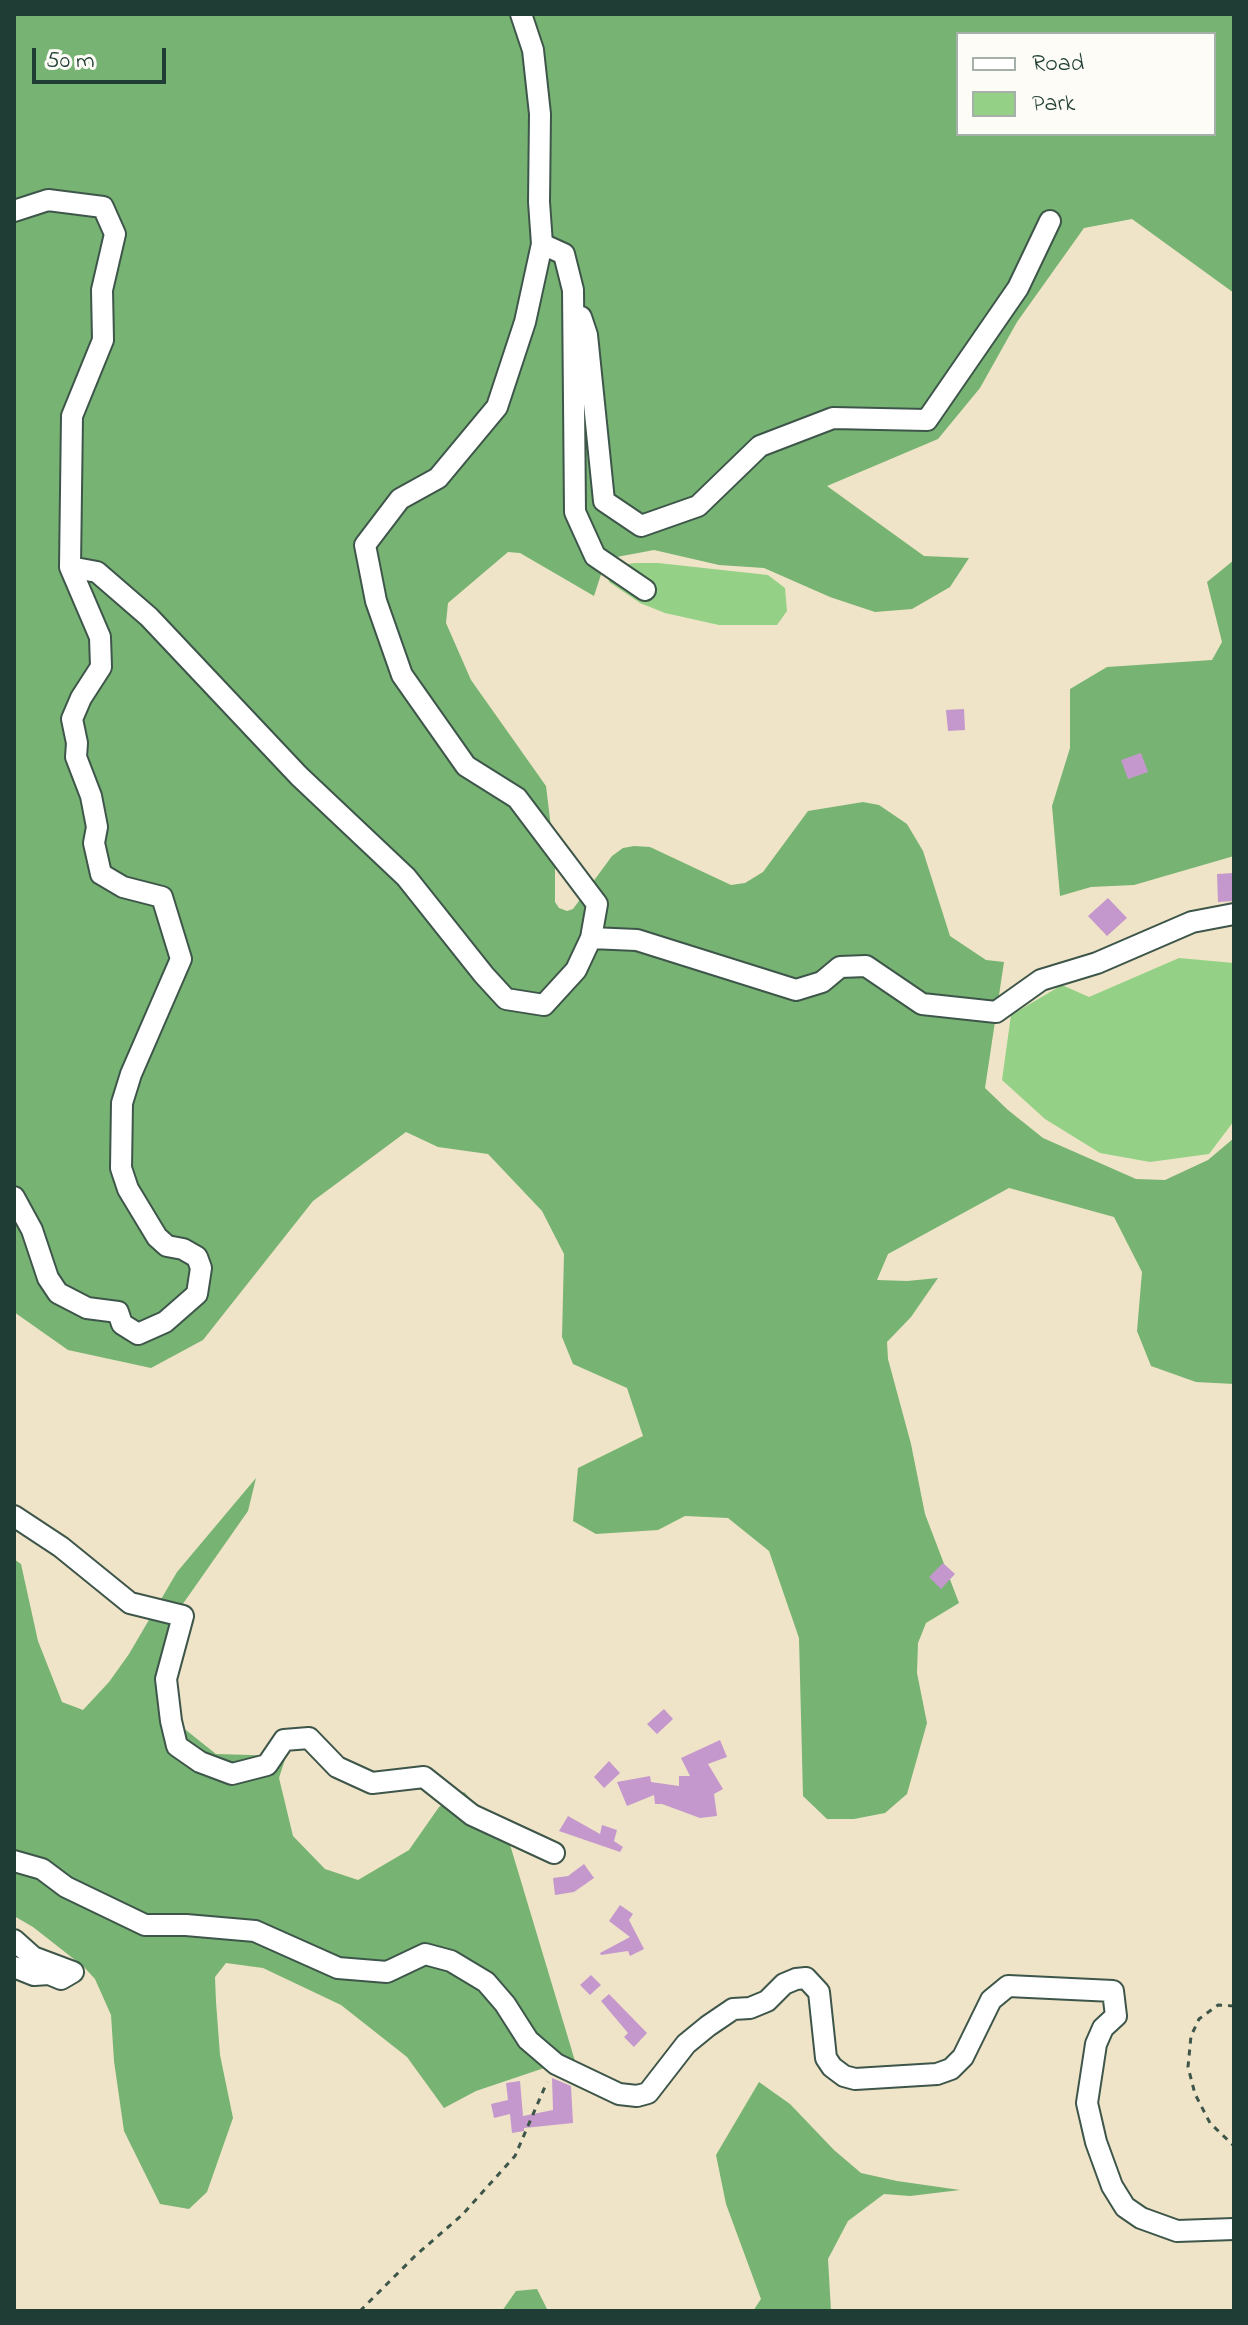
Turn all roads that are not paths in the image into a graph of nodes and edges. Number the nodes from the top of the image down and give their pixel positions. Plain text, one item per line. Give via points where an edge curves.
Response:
1 (521, 14) edge
2 (14, 211) edge
3 (1050, 221) dead end
4 (542, 244) junction
5 (573, 290) junction
6 (70, 567) junction
7 (645, 590) dead end
8 (1234, 914) edge
9 (591, 938) junction
10 (14, 1197) edge
11 (14, 1516) edge
12 (554, 1853) dead end
13 (14, 1861) edge
14 (14, 1940) edge
15 (14, 1967) edge
16 (1234, 2229) edge

1 - 4 street via 533,50 540,114
2 - 6 street via 48,200 103,207 115,234 102,290 103,340 72,416
3 - 5 street via 1018,288 927,420 833,418 760,446 698,506 641,526 604,501 587,335
4 - 5 street via 564,254
4 - 9 street via 525,322 497,407 438,478 400,499 365,545 376,601 402,675 466,766 517,798 597,904
5 - 7 street via 575,512 595,556
6 - 9 street via 97,572 149,617 299,776 406,877 506,999 544,1005 576,970
6 - 10 street via 100,637 101,667 72,719 76,757 97,827 94,843 101,874 123,887 162,897 181,959 122,1103 121,1168 157,1237 197,1257 197,1294 165,1322 138,1334 122,1324 118,1312 87,1308 58,1293
8 - 9 street via 1192,922 1097,963 1041,980 996,1012 922,1004 866,966 840,967 822,982 796,990 637,940
11 - 12 street via 130,1603 183,1616 166,1679 177,1746 200,1762 232,1774 267,1765 284,1740 309,1738 337,1767 372,1783 424,1777 472,1815
13 - 16 street via 42,1869 66,1887 145,1925 255,1931 338,1968 387,1972 425,1954 451,1961 486,1982 528,2040 556,2064 619,2094 648,2093 686,2044 708,2026 733,2009 767,2001 784,1984 806,1978 819,1992 826,2058 844,2076 855,2079 951,2069 963,2057 991,2000 1008,1986 1113,1991 1116,2016 1096,2044 1087,2103 1112,2186 1125,2207 1177,2231
14 - 15 street via 33,1957 73,1972 61,1979

